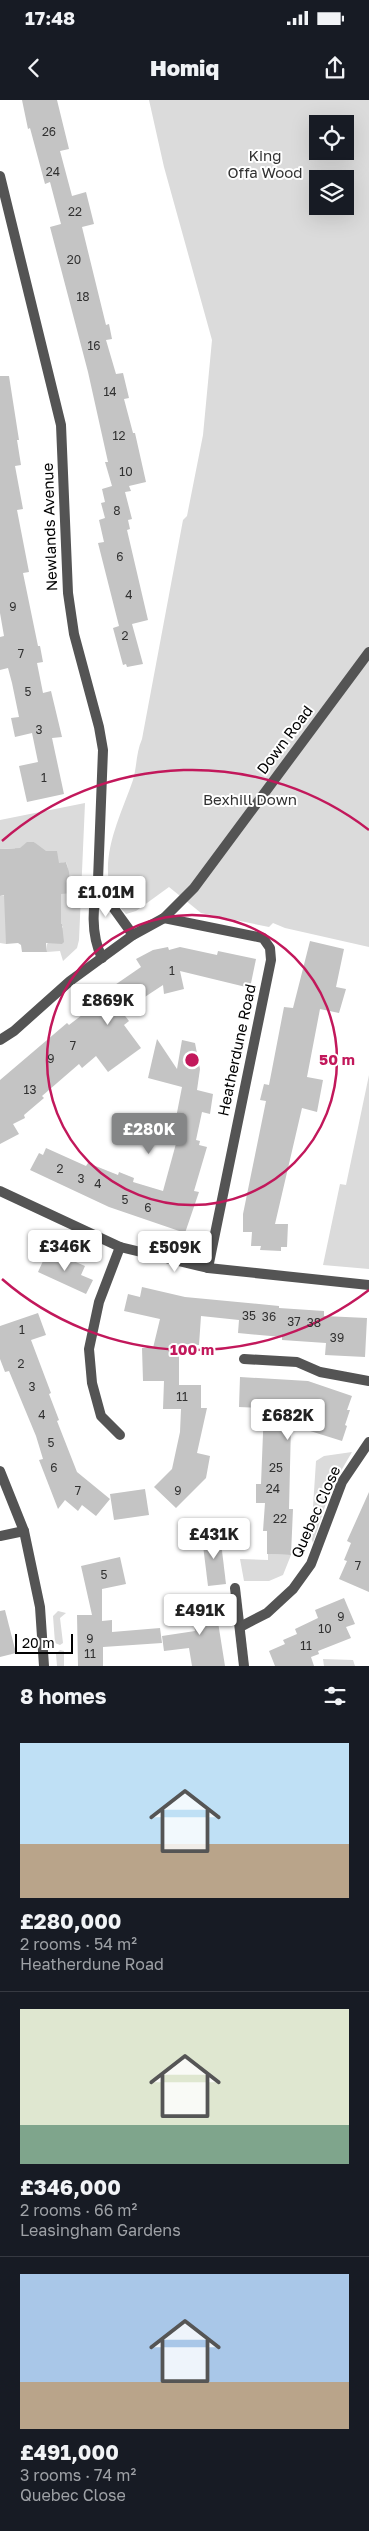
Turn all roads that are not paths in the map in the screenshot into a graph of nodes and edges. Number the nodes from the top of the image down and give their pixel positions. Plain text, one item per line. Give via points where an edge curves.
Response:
1 (0, 176) edge
2 (369, 652) edge
3 (98, 880) junction
4 (164, 918) junction
5 (133, 934) junction
6 (102, 958) junction
7 (0, 1040) edge
8 (0, 1191) edge
9 (120, 1247) junction
10 (208, 1268) junction
11 (369, 1285) edge
12 (244, 1359) dead end
13 (369, 1381) edge
14 (120, 1435) dead end
15 (369, 1442) edge
16 (0, 1471) edge
17 (24, 1531) junction
18 (0, 1536) edge
19 (235, 1588) dead end
20 (240, 1627) junction
21 (44, 1666) edge
22 (244, 1666) edge

1 - 3 street, Newlands Avenue via 61,426 68,593 74,634 100,727 103,750
2 - 4 street, Down Road via 194,888
3 - 5 street, Newlands Avenue via 107,899
3 - 6 street, Newlands Avenue via 94,899 94,942
4 - 5 street, Down Road
4 - 10 street, Heatherdune Road via 263,938 270,948 271,960
5 - 6 street, Down Road
6 - 7 street, Down Road
8 - 9 street
9 - 10 street
9 - 14 street via 98,1302 89,1350 92,1383 101,1416
10 - 11 street
12 - 13 street via 297,1362 320,1372
15 - 20 street, Quebec Close via 342,1482 320,1545 293,1589 267,1613
16 - 17 street
17 - 18 street
17 - 21 street via 40,1607
19 - 20 street
20 - 22 street

